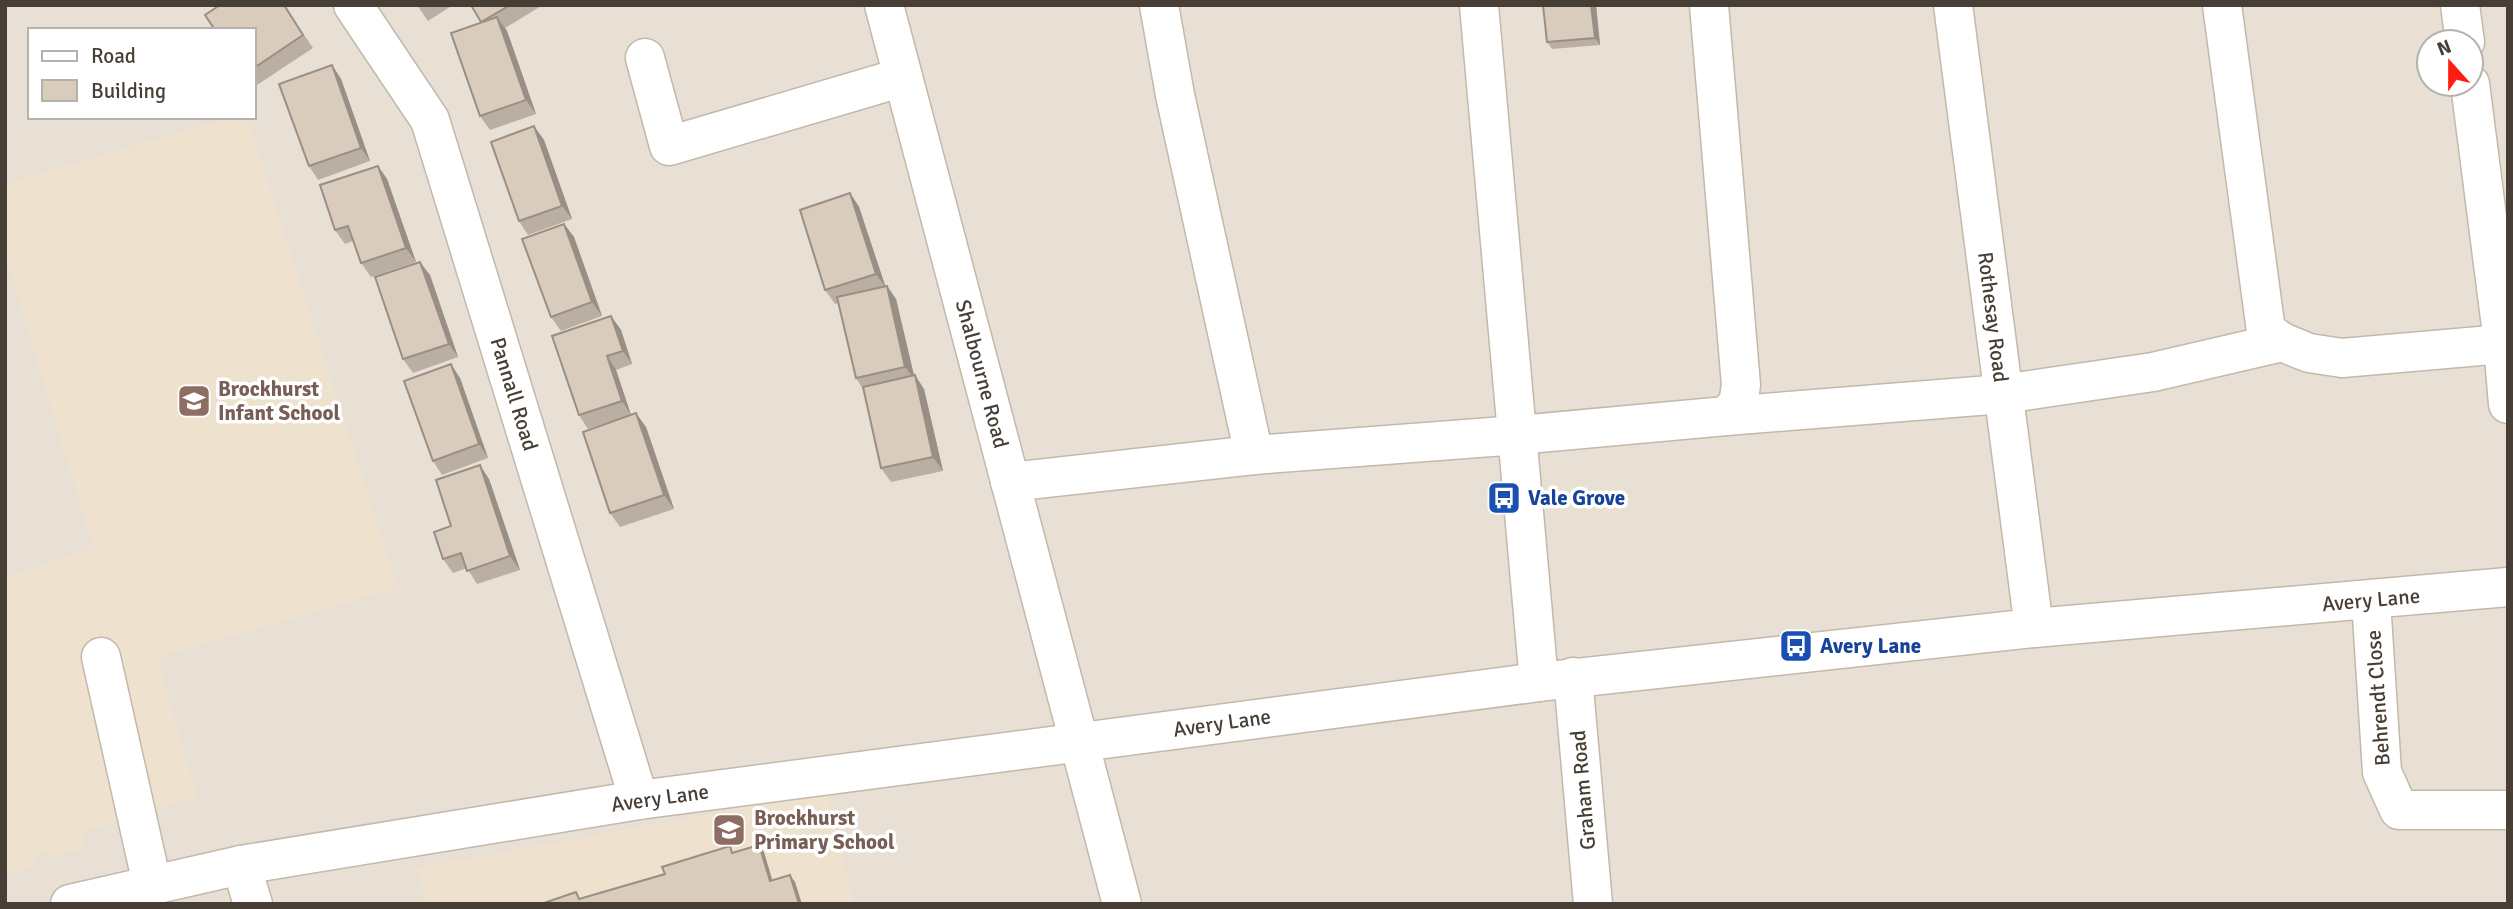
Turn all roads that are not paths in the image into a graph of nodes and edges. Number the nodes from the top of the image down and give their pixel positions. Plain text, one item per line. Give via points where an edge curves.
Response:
1 (354, 5) edge
2 (884, 5) edge
3 (1159, 5) edge
4 (1479, 5) edge
5 (1709, 5) edge
6 (1953, 5) edge
7 (2222, 5) edge
8 (2460, 5) edge
9 (2463, 28) edge
10 (645, 58) dead end
11 (903, 77) junction
12 (2472, 98) edge
13 (2504, 337) edge
14 (2282, 342) junction
15 (2003, 394) junction
16 (2508, 404) edge
17 (1726, 416) junction
18 (1518, 435) junction
19 (1254, 455) junction
20 (1010, 482) junction
21 (2508, 587) edge
22 (2371, 601) junction
23 (2034, 628) junction
24 (101, 657) dead end
25 (1556, 679) junction
26 (1079, 742) junction
27 (639, 800) junction
28 (2508, 810) edge
29 (241, 865) junction
30 (152, 884) junction
31 (72, 903) edge
32 (253, 904) edge
33 (1122, 904) edge
34 (1593, 904) edge

1 - 27 street, Pannall Road via 430,120
2 - 11 street, Shalbourne Road
3 - 19 street
4 - 18 street
5 - 17 street via 1741,384 1738,404
6 - 15 street, Rothesay Road
7 - 14 street via 2266,331
8 - 9 street
10 - 11 street via 669,146
11 - 20 street, Shalbourne Road
12 - 13 street
13 - 14 street via 2342,358 2309,353
13 - 16 street
14 - 15 street via 2153,372
15 - 17 street
15 - 23 street, Rothesay Road
17 - 18 street
18 - 19 street
18 - 25 street
19 - 20 street
20 - 26 street, Shalbourne Road
21 - 22 street, Avery Lane
22 - 23 street, Avery Lane
22 - 28 street, Behrendt Close via 2382,772 2399,810
23 - 25 street, Avery Lane
24 - 30 street
25 - 26 street, Avery Lane
25 - 34 street, Graham Road
26 - 27 street, Avery Lane
26 - 33 street, Shalbourne Road
27 - 29 street, Avery Lane
29 - 30 street, Avery Lane
29 - 32 street
30 - 31 street, Avery Lane

